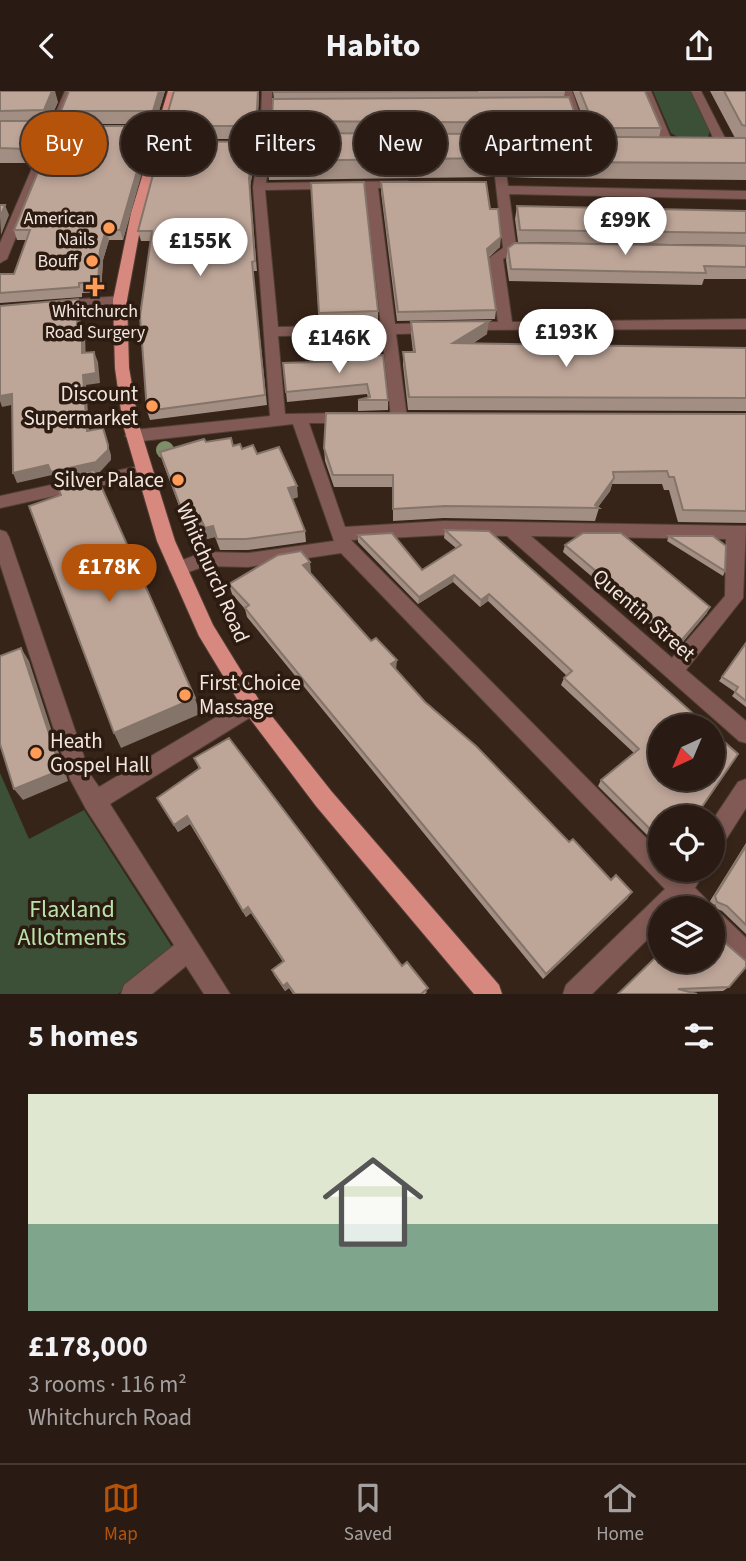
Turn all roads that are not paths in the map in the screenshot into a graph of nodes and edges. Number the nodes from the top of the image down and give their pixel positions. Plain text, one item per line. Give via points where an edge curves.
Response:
1 (70, 91) edge
2 (173, 91) edge
3 (267, 91) edge
4 (567, 91) edge
5 (646, 91) edge
6 (696, 91) edge
7 (559, 109) edge
8 (573, 109) junction
9 (57, 112) edge
10 (269, 112) edge
11 (573, 112) edge
12 (224, 146) edge
13 (230, 146) edge
14 (456, 147) edge
15 (461, 147) edge
16 (655, 148) edge
17 (669, 148) junction
18 (683, 148) edge
19 (710, 148) edge
20 (31, 175) edge
21 (260, 175) edge
22 (498, 175) edge
23 (371, 184) junction
24 (423, 184) edge
25 (498, 186) junction
26 (259, 187) junction
27 (746, 195) edge
28 (19, 212) junction
29 (4, 213) edge
30 (5, 237) edge
31 (510, 249) junction
32 (538, 249) edge
33 (0, 259) edge
34 (120, 300) junction
35 (39, 307) edge
36 (746, 324) edge
37 (506, 326) junction
38 (386, 329) junction
39 (271, 332) junction
40 (299, 418) junction
41 (361, 418) edge
42 (399, 418) edge
43 (278, 420) junction
44 (134, 436) junction
45 (143, 471) junction
46 (0, 502) edge
47 (511, 529) junction
48 (741, 533) edge
49 (0, 537) edge
50 (342, 540) junction
51 (178, 569) junction
52 (673, 671) junction
53 (252, 706) junction
54 (746, 734) edge
55 (746, 789) edge
56 (94, 802) junction
57 (725, 821) edge
58 (648, 856) edge
59 (674, 882) edge
60 (686, 882) edge
61 (681, 889) junction
62 (674, 896) edge
63 (688, 896) edge
64 (648, 922) edge
65 (725, 934) edge
66 (189, 948) junction
67 (746, 955) edge
68 (479, 990) edge
69 (133, 994) edge
70 (218, 994) edge
71 (575, 994) edge

1 - 9 street
2 - 34 main road, Whitchurch Road via 128,250
3 - 10 street
4 - 8 street
5 - 17 street
6 - 19 street via 729,148
7 - 8 street
8 - 11 street
12 - 13 street
14 - 15 street
16 - 17 street
17 - 18 street
20 - 28 street
21 - 26 street
22 - 25 street
23 - 24 street
23 - 26 street
23 - 38 street
25 - 27 street
25 - 31 street
26 - 39 street
28 - 29 street
28 - 30 street
30 - 33 street
31 - 32 street
31 - 37 street via 496,258
34 - 35 street
34 - 44 main road, Whitchurch Road via 122,368
36 - 37 street
37 - 38 street
38 - 39 street
38 - 42 street
39 - 43 street
40 - 41 street
40 - 43 street
40 - 50 street
43 - 44 street
44 - 45 main road, Whitchurch Road
45 - 46 street
45 - 51 main road, Whitchurch Road
47 - 48 street
47 - 50 street via 444,528
47 - 52 street, Quentin Street
48 - 52 street via 734,598
49 - 56 street via 81,779
50 - 51 street via 247,560 204,559
50 - 58 street
51 - 53 main road, Whitchurch Road via 213,642
52 - 54 street, Quentin Street
53 - 56 street
53 - 68 main road, Whitchurch Road
55 - 57 street
56 - 66 street
59 - 61 street
60 - 61 street
61 - 62 street
61 - 63 street
64 - 71 street
65 - 67 street
66 - 69 street
66 - 70 street

